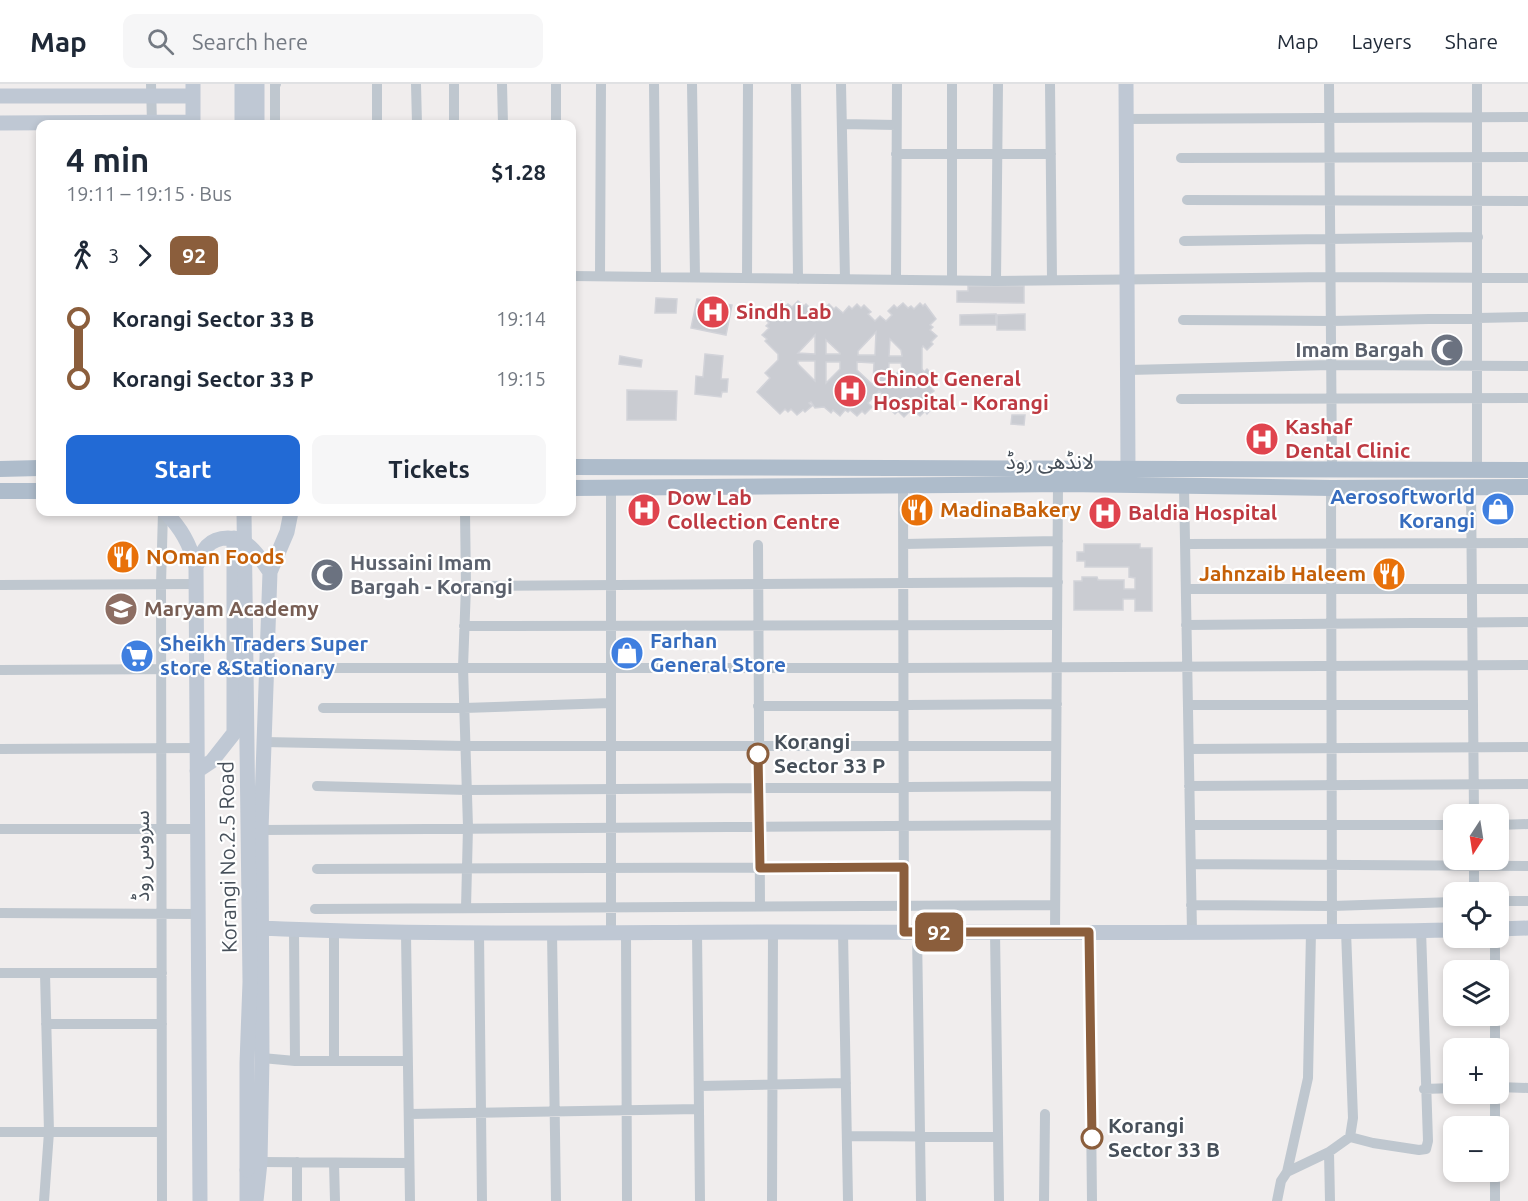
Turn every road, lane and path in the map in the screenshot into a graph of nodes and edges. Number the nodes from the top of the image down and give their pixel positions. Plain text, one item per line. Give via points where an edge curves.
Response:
1 (242, 84) edge
2 (257, 84) edge
3 (275, 84) edge
4 (377, 84) edge
5 (416, 84) edge
6 (454, 84) edge
7 (502, 84) edge
8 (556, 84) edge
9 (601, 84) edge
10 (654, 84) edge
11 (692, 84) edge
12 (748, 84) edge
13 (796, 84) edge
14 (841, 84) edge
15 (897, 84) edge
16 (952, 84) edge
17 (998, 84) edge
18 (1050, 84) edge
19 (1126, 84) edge
20 (1329, 84) edge
21 (1477, 84) edge
22 (151, 90) edge
23 (193, 90) edge
24 (0, 96) edge
25 (1528, 117) edge
26 (1329, 118) junction
27 (1478, 118) junction
28 (1127, 119) junction
29 (152, 120) edge
30 (193, 120) edge
31 (242, 120) edge
32 (257, 120) edge
33 (275, 120) edge
34 (377, 120) edge
35 (417, 120) edge
36 (454, 120) edge
37 (502, 120) edge
38 (556, 120) edge
39 (0, 123) edge
40 (36, 123) edge
41 (842, 124) junction
42 (896, 125) junction
43 (953, 153) junction
44 (896, 154) junction
45 (999, 154) junction
46 (1051, 154) junction
47 (1329, 156) junction
48 (1528, 157) edge
49 (1182, 158) dead end
50 (1478, 158) junction
51 (1187, 200) dead end
52 (1329, 200) junction
53 (1478, 200) junction
54 (1528, 201) edge
55 (1478, 237) junction
56 (1330, 238) junction
57 (1184, 241) dead end
58 (576, 276) edge
59 (600, 276) junction
60 (656, 277) junction
61 (694, 277) junction
62 (747, 278) junction
63 (1330, 278) junction
64 (1478, 278) junction
65 (1528, 278) edge
66 (798, 279) junction
67 (845, 279) junction
68 (1129, 279) junction
69 (896, 280) junction
70 (952, 280) junction
71 (1052, 280) junction
72 (996, 281) junction
73 (1478, 317) junction
74 (1528, 317) edge
75 (1183, 320) dead end
76 (1330, 321) junction
77 (1331, 365) junction
78 (1478, 366) junction
79 (1528, 366) edge
80 (1129, 370) junction
81 (1528, 398) edge
82 (1181, 399) dead end
83 (1478, 399) junction
84 (1332, 400) junction
85 (576, 467) edge
86 (36, 468) edge
87 (0, 469) edge
88 (1128, 469) junction
89 (1332, 470) junction
90 (1528, 470) edge
91 (1477, 471) junction
92 (1058, 484) junction
93 (903, 485) junction
94 (1184, 486) junction
95 (1528, 487) edge
96 (576, 488) edge
97 (611, 488) junction
98 (1331, 488) junction
99 (1471, 488) junction
100 (0, 491) edge
101 (36, 491) edge
102 (164, 516) edge
103 (168, 516) edge
104 (244, 516) edge
105 (290, 516) edge
106 (465, 516) edge
107 (234, 538) junction
108 (1058, 541) junction
109 (1472, 543) junction
110 (1528, 543) edge
111 (758, 544) dead end
112 (904, 544) junction
113 (1185, 544) junction
114 (1331, 544) junction
115 (196, 567) junction
116 (270, 572) junction
117 (1058, 582) junction
118 (161, 584) junction
119 (195, 584) junction
120 (904, 584) junction
121 (0, 585) edge
122 (611, 585) junction
123 (758, 585) junction
124 (466, 586) junction
125 (1186, 589) junction
126 (1331, 589) junction
127 (1472, 589) junction
128 (1528, 589) edge
129 (1472, 622) junction
130 (1528, 622) edge
131 (1331, 623) junction
132 (758, 625) junction
133 (904, 625) junction
134 (1057, 625) junction
135 (1186, 625) junction
136 (464, 626) junction
137 (611, 626) junction
138 (1528, 665) edge
139 (1187, 666) junction
140 (1331, 666) junction
141 (1473, 666) junction
142 (462, 667) junction
143 (611, 667) junction
144 (758, 667) junction
145 (1057, 667) junction
146 (267, 668) junction
147 (904, 668) junction
148 (162, 669) junction
149 (196, 669) junction
150 (0, 670) edge
151 (611, 703) junction
152 (904, 704) junction
153 (1057, 704) junction
154 (1331, 704) junction
155 (1188, 705) junction
156 (1473, 705) junction
157 (758, 706) junction
158 (323, 708) dead end
159 (464, 708) junction
160 (264, 742) junction
161 (465, 746) junction
162 (611, 746) junction
163 (758, 746) junction
164 (904, 746) junction
165 (1056, 746) junction
166 (1473, 747) junction
167 (1528, 747) edge
168 (161, 748) junction
169 (197, 748) junction
170 (1189, 748) junction
171 (1331, 748) junction
172 (0, 749) edge
173 (197, 771) junction
174 (1473, 784) junction
175 (1528, 784) edge
176 (317, 786) dead end
177 (904, 786) junction
178 (1056, 786) junction
179 (1189, 786) junction
180 (1331, 786) junction
181 (759, 788) junction
182 (611, 789) junction
183 (466, 790) junction
184 (1474, 804) edge
185 (1528, 824) edge
186 (904, 825) junction
187 (1055, 825) junction
188 (1190, 825) junction
189 (1331, 825) junction
190 (1443, 825) edge
191 (1509, 825) edge
192 (611, 826) junction
193 (759, 826) junction
194 (468, 827) junction
195 (0, 829) edge
196 (161, 829) junction
197 (197, 829) junction
198 (261, 830) junction
199 (1191, 864) junction
200 (1443, 864) edge
201 (1332, 866) junction
202 (1509, 866) edge
203 (904, 867) junction
204 (1528, 867) edge
205 (611, 868) junction
206 (760, 868) junction
207 (317, 869) dead end
208 (467, 869) junction
209 (1509, 901) edge
210 (1528, 901) edge
211 (1443, 902) edge
212 (904, 905) junction
213 (1055, 905) junction
214 (1191, 905) junction
215 (760, 906) junction
216 (1332, 906) junction
217 (611, 907) junction
218 (466, 908) junction
219 (315, 909) dead end
220 (0, 913) edge
221 (162, 914) junction
222 (198, 914) junction
223 (261, 928) junction
224 (1528, 928) edge
225 (1509, 929) edge
226 (294, 930) junction
227 (1421, 930) junction
228 (1443, 930) edge
229 (334, 931) junction
230 (552, 932) junction
231 (618, 932) junction
232 (697, 932) junction
233 (773, 932) junction
234 (843, 932) junction
235 (911, 932) junction
236 (994, 932) junction
237 (1055, 932) junction
238 (1089, 932) junction
239 (1192, 932) junction
240 (1311, 932) junction
241 (1339, 932) junction
242 (479, 933) junction
243 (406, 934) junction
244 (45, 973) junction
245 (162, 973) junction
246 (0, 974) edge
247 (162, 1023) junction
248 (46, 1024) junction
249 (262, 1058) junction
250 (295, 1061) junction
251 (334, 1061) junction
252 (408, 1061) junction
253 (846, 1083) junction
254 (773, 1084) junction
255 (699, 1086) junction
256 (1509, 1087) edge
257 (1443, 1088) edge
258 (1528, 1088) edge
259 (1425, 1089) junction
260 (699, 1109) junction
261 (627, 1110) junction
262 (555, 1111) junction
263 (481, 1113) junction
264 (409, 1114) junction
265 (1045, 1114) dead end
266 (0, 1132) edge
267 (49, 1132) junction
268 (162, 1132) junction
269 (847, 1136) junction
270 (920, 1136) junction
271 (998, 1137) junction
272 (1350, 1137) junction
273 (1329, 1152) junction
274 (297, 1162) junction
275 (334, 1163) junction
276 (409, 1163) junction
277 (254, 1166) junction
278 (1287, 1172) junction
279 (1495, 1182) edge
280 (44, 1201) edge
281 (162, 1201) edge
282 (200, 1201) edge
283 (247, 1201) edge
284 (256, 1201) edge
285 (297, 1201) edge
286 (335, 1201) edge
287 (410, 1201) edge
288 (482, 1201) edge
289 (556, 1201) edge
290 (627, 1201) edge
291 (700, 1201) edge
292 (772, 1201) edge
293 (848, 1201) edge
294 (921, 1201) edge
295 (999, 1201) edge
296 (1044, 1201) edge
297 (1092, 1201) edge
298 (1277, 1201) edge
299 (1330, 1201) edge
300 (1495, 1201) edge

1 - 31 main road
2 - 32 main road
3 - 33 street
4 - 34 street
5 - 35 street
6 - 36 street
7 - 37 street
8 - 38 street
9 - 59 street
10 - 60 street
11 - 61 street
12 - 62 street
13 - 66 street
14 - 41 street
15 - 42 street
16 - 43 street
17 - 45 street
18 - 46 street
19 - 28 main road
20 - 26 street
21 - 27 street
22 - 23 main road
22 - 24 main road
22 - 29 street
23 - 30 main road
25 - 27 street
26 - 27 street
26 - 28 street
26 - 47 street
27 - 50 street
28 - 68 main road
39 - 40 main road
41 - 42 street
41 - 67 street
42 - 44 street
43 - 44 street
43 - 45 street
43 - 70 street
44 - 69 street
45 - 46 street
45 - 72 street
46 - 71 street
47 - 49 street
47 - 50 street
47 - 52 street
48 - 50 street
50 - 53 street
51 - 52 street
52 - 53 street
52 - 56 street
53 - 54 street
53 - 55 street
55 - 56 street
55 - 64 street
56 - 57 street
56 - 63 street
58 - 59 street
59 - 60 street
60 - 61 street
61 - 62 street
62 - 66 street
63 - 64 street
63 - 68 street
63 - 76 street
64 - 65 street
64 - 73 street
66 - 67 street
67 - 69 street
68 - 71 street
68 - 80 main road
69 - 70 street
70 - 72 street
71 - 72 street
73 - 74 street
73 - 76 street
73 - 78 street
75 - 76 street
76 - 77 street
77 - 78 street
77 - 80 street
77 - 84 street
78 - 79 street
78 - 83 street
80 - 88 main road
81 - 83 street
82 - 84 street
83 - 84 street
83 - 91 street
84 - 89 street
85 - 88 main road, لانڈھی روڈ
86 - 87 main road
88 - 89 main road, لانڈھی روڈ
89 - 91 main road, لانڈھی روڈ
90 - 91 main road, لانڈھی روڈ
92 - 93 main road, لانڈھی روڈ
92 - 94 main road, لانڈھی روڈ
92 - 108 street
93 - 97 main road, لانڈھی روڈ
93 - 112 street
94 - 98 main road, لانڈھی روڈ
94 - 113 street
95 - 99 main road, لانڈھی روڈ
96 - 97 main road, لانڈھی روڈ
97 - 122 street
98 - 99 main road, لانڈھی روڈ
98 - 114 street
99 - 109 street
100 - 101 main road
102 - 118 street, سروس روڈ
103 - 115 main road via 185,535
104 - 277 main road, Korangi No.2.5 Road, bridge via 250,982 247,1063
105 - 116 main road
106 - 124 street
107 - 115 main road via 209,542
107 - 116 main road via 250,546
107 - 173 main road via 234,733 212,761
108 - 112 street
108 - 117 street
109 - 110 street
109 - 114 street
109 - 127 street
111 - 123 street
112 - 120 street
113 - 114 street
113 - 125 street
114 - 126 street
115 - 119 main road, Korangi No.2.5 Road
116 - 146 main road
117 - 120 street
117 - 134 street
118 - 119 street
118 - 121 street
118 - 148 street, سروس روڈ
119 - 149 main road, Korangi No.2.5 Road
120 - 123 street
120 - 133 street
122 - 123 street
122 - 124 street
122 - 137 street
123 - 132 street
124 - 136 street
125 - 126 street
125 - 135 street
126 - 127 street
126 - 131 street
127 - 128 street
127 - 129 street
129 - 130 street
129 - 131 street
129 - 141 street
131 - 135 street
131 - 140 street
132 - 133 street
132 - 137 street
132 - 144 street
133 - 134 street
133 - 147 street
134 - 145 street
135 - 139 street
136 - 137 street
136 - 142 street
137 - 143 street
138 - 141 street
139 - 140 street
139 - 145 street
139 - 155 street
140 - 141 street
140 - 154 street
141 - 156 street
142 - 143 street
142 - 146 street
142 - 159 street
143 - 144 street
143 - 151 street
144 - 147 street
144 - 157 street
145 - 147 street
145 - 153 street
146 - 160 main road
147 - 152 street
148 - 149 street
148 - 150 street
148 - 168 street, سروس روڈ
149 - 169 main road, Korangi No.2.5 Road
151 - 159 street
151 - 162 street
152 - 153 street
152 - 157 street
152 - 164 street
153 - 165 street
154 - 155 street
154 - 156 street
154 - 171 street
155 - 170 street
156 - 166 street
157 - 163 street
158 - 159 street
159 - 161 street
160 - 161 street
160 - 198 main road
161 - 162 street
161 - 183 street
162 - 163 street
162 - 182 street
163 - 164 street
163 - 181 street
164 - 165 street
164 - 177 street
165 - 178 street
166 - 167 street
166 - 171 street
166 - 174 street
168 - 169 street
168 - 172 street
168 - 196 street, سروس روڈ
169 - 173 main road, Korangi No.2.5 Road
170 - 171 street
170 - 179 street
171 - 180 street
173 - 197 main road, Korangi No.2.5 Road
174 - 175 street
174 - 180 street
174 - 184 street
176 - 183 street
177 - 178 street
177 - 181 street
177 - 186 street
178 - 187 street
179 - 180 street
179 - 188 street
180 - 189 street
181 - 182 street
181 - 193 street
182 - 183 street
182 - 192 street
183 - 194 street
185 - 191 street
186 - 187 street
186 - 193 street
186 - 203 street
187 - 213 street
188 - 189 street
188 - 199 street
189 - 190 street
189 - 201 street
192 - 193 street
192 - 194 street
192 - 205 street
193 - 206 street
194 - 198 street
194 - 208 street
195 - 196 street
196 - 197 street
196 - 221 street, سروس روڈ
197 - 222 main road, Korangi No.2.5 Road
198 - 223 main road
199 - 201 street
199 - 214 street
200 - 201 street
201 - 216 street
202 - 204 street
203 - 206 street
203 - 212 street
205 - 206 street
205 - 208 street
205 - 217 street
206 - 215 street
207 - 208 street
208 - 218 street
209 - 210 street
211 - 216 street
212 - 213 street
212 - 215 street
212 - 235 street
213 - 237 street
214 - 216 street
214 - 239 street
215 - 217 street
216 - 241 street
217 - 218 street
217 - 231 street
218 - 219 street
220 - 221 street
221 - 222 street
221 - 245 street, سروس روڈ
222 - 282 main road, Korangi No.2.5 Road
223 - 226 main road
223 - 249 main road
224 - 225 main road
226 - 229 main road
226 - 250 street
227 - 228 main road
227 - 241 main road
227 - 259 street
229 - 243 main road
229 - 251 street
230 - 231 main road
230 - 242 main road
230 - 262 street
231 - 232 main road
231 - 261 street
232 - 233 main road
232 - 255 street
233 - 234 main road
233 - 254 street
234 - 235 main road
234 - 253 street
235 - 236 main road
235 - 270 street
236 - 237 main road
236 - 271 street
237 - 238 main road
238 - 239 main road
238 - 297 street
239 - 240 main road
240 - 241 main road
240 - 278 street via 1308,1078
241 - 272 street via 1353,1118
242 - 243 main road
242 - 263 street
243 - 252 street
244 - 245 street
244 - 246 street
244 - 248 street
245 - 247 street, سروس روڈ
247 - 248 street
247 - 268 street, سروس روڈ
248 - 267 street
249 - 250 street
249 - 277 main road
250 - 251 street
251 - 252 street
252 - 264 street
253 - 254 street
253 - 269 street
254 - 255 street
254 - 292 street
255 - 260 street
256 - 258 street
257 - 259 street
259 - 272 street via 1426,1149
260 - 261 street
260 - 291 street
261 - 262 street
261 - 290 street
262 - 263 street
262 - 289 street
263 - 264 street
263 - 288 street
264 - 276 street
265 - 296 street
266 - 267 street
267 - 268 street
267 - 280 street
268 - 281 street, سروس روڈ
269 - 270 street
269 - 293 street
270 - 271 street
270 - 294 street
271 - 295 street
272 - 273 street
273 - 278 street
273 - 299 street
274 - 275 street
274 - 277 street
274 - 285 street
275 - 276 street
275 - 286 street
276 - 287 street
277 - 283 main road, Korangi No.2.5 Road
277 - 284 main road
278 - 298 street
279 - 300 street

